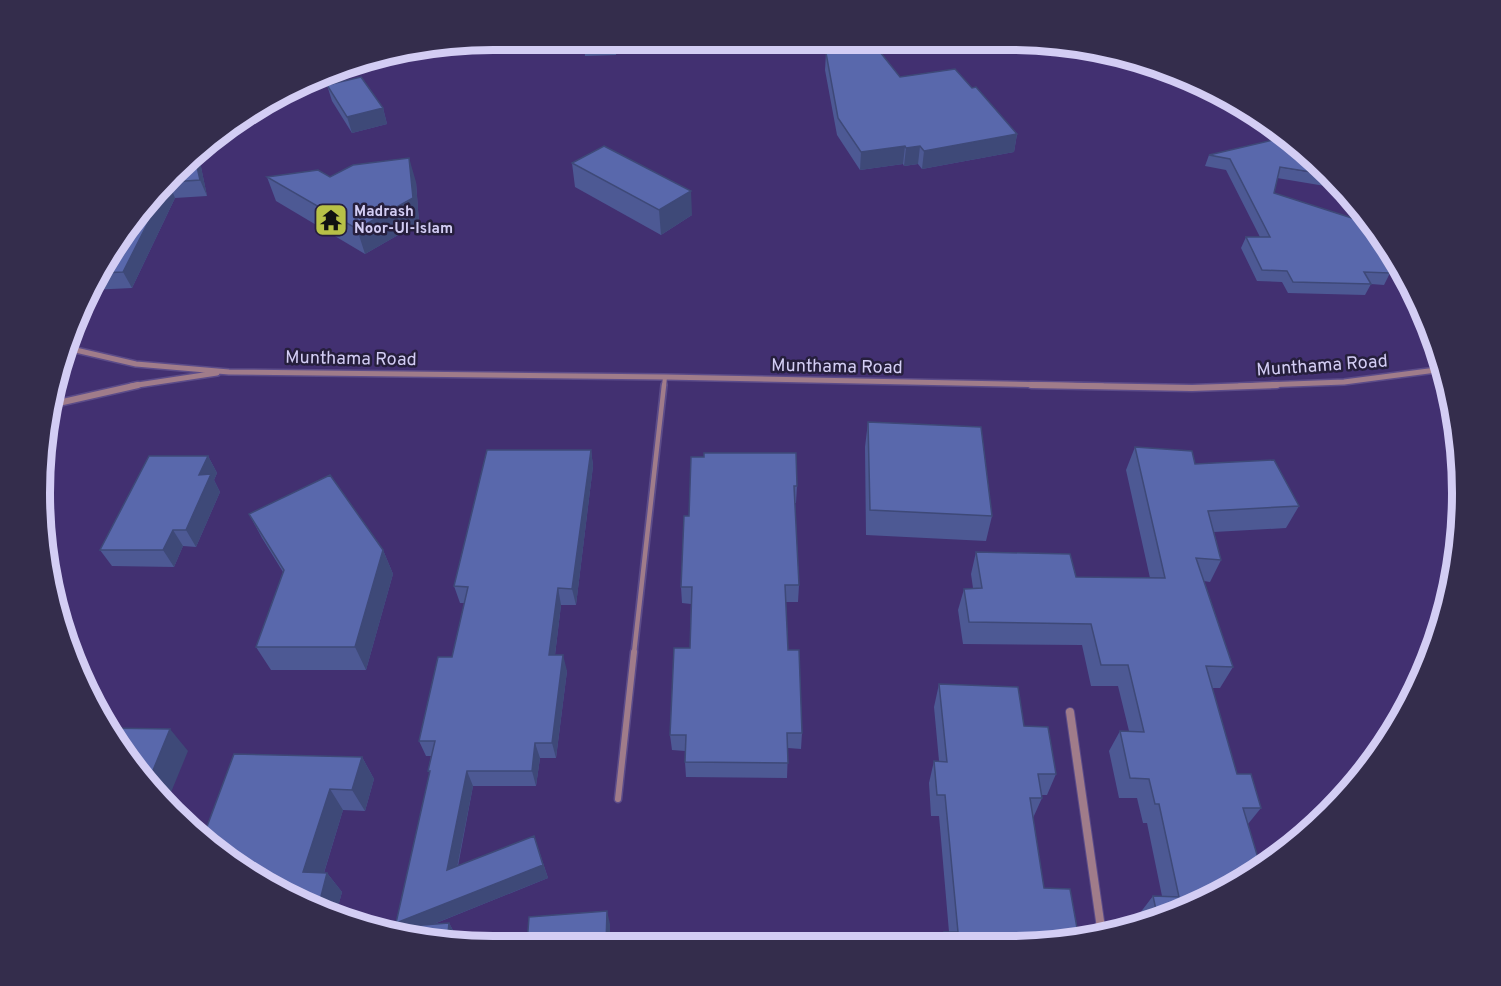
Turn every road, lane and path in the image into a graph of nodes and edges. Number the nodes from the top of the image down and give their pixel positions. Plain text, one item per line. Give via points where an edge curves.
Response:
1 (73, 349) edge
2 (1434, 370) edge
3 (229, 372) junction
4 (665, 377) junction
5 (59, 403) edge
6 (1070, 712) dead end
7 (618, 799) dead end
8 (1101, 927) edge

1 - 3 street via 136,364
2 - 4 street, Munthama Road via 1344,382 1192,388
3 - 4 street, Munthama Road
3 - 5 street via 149,382
4 - 7 lane
6 - 8 street

